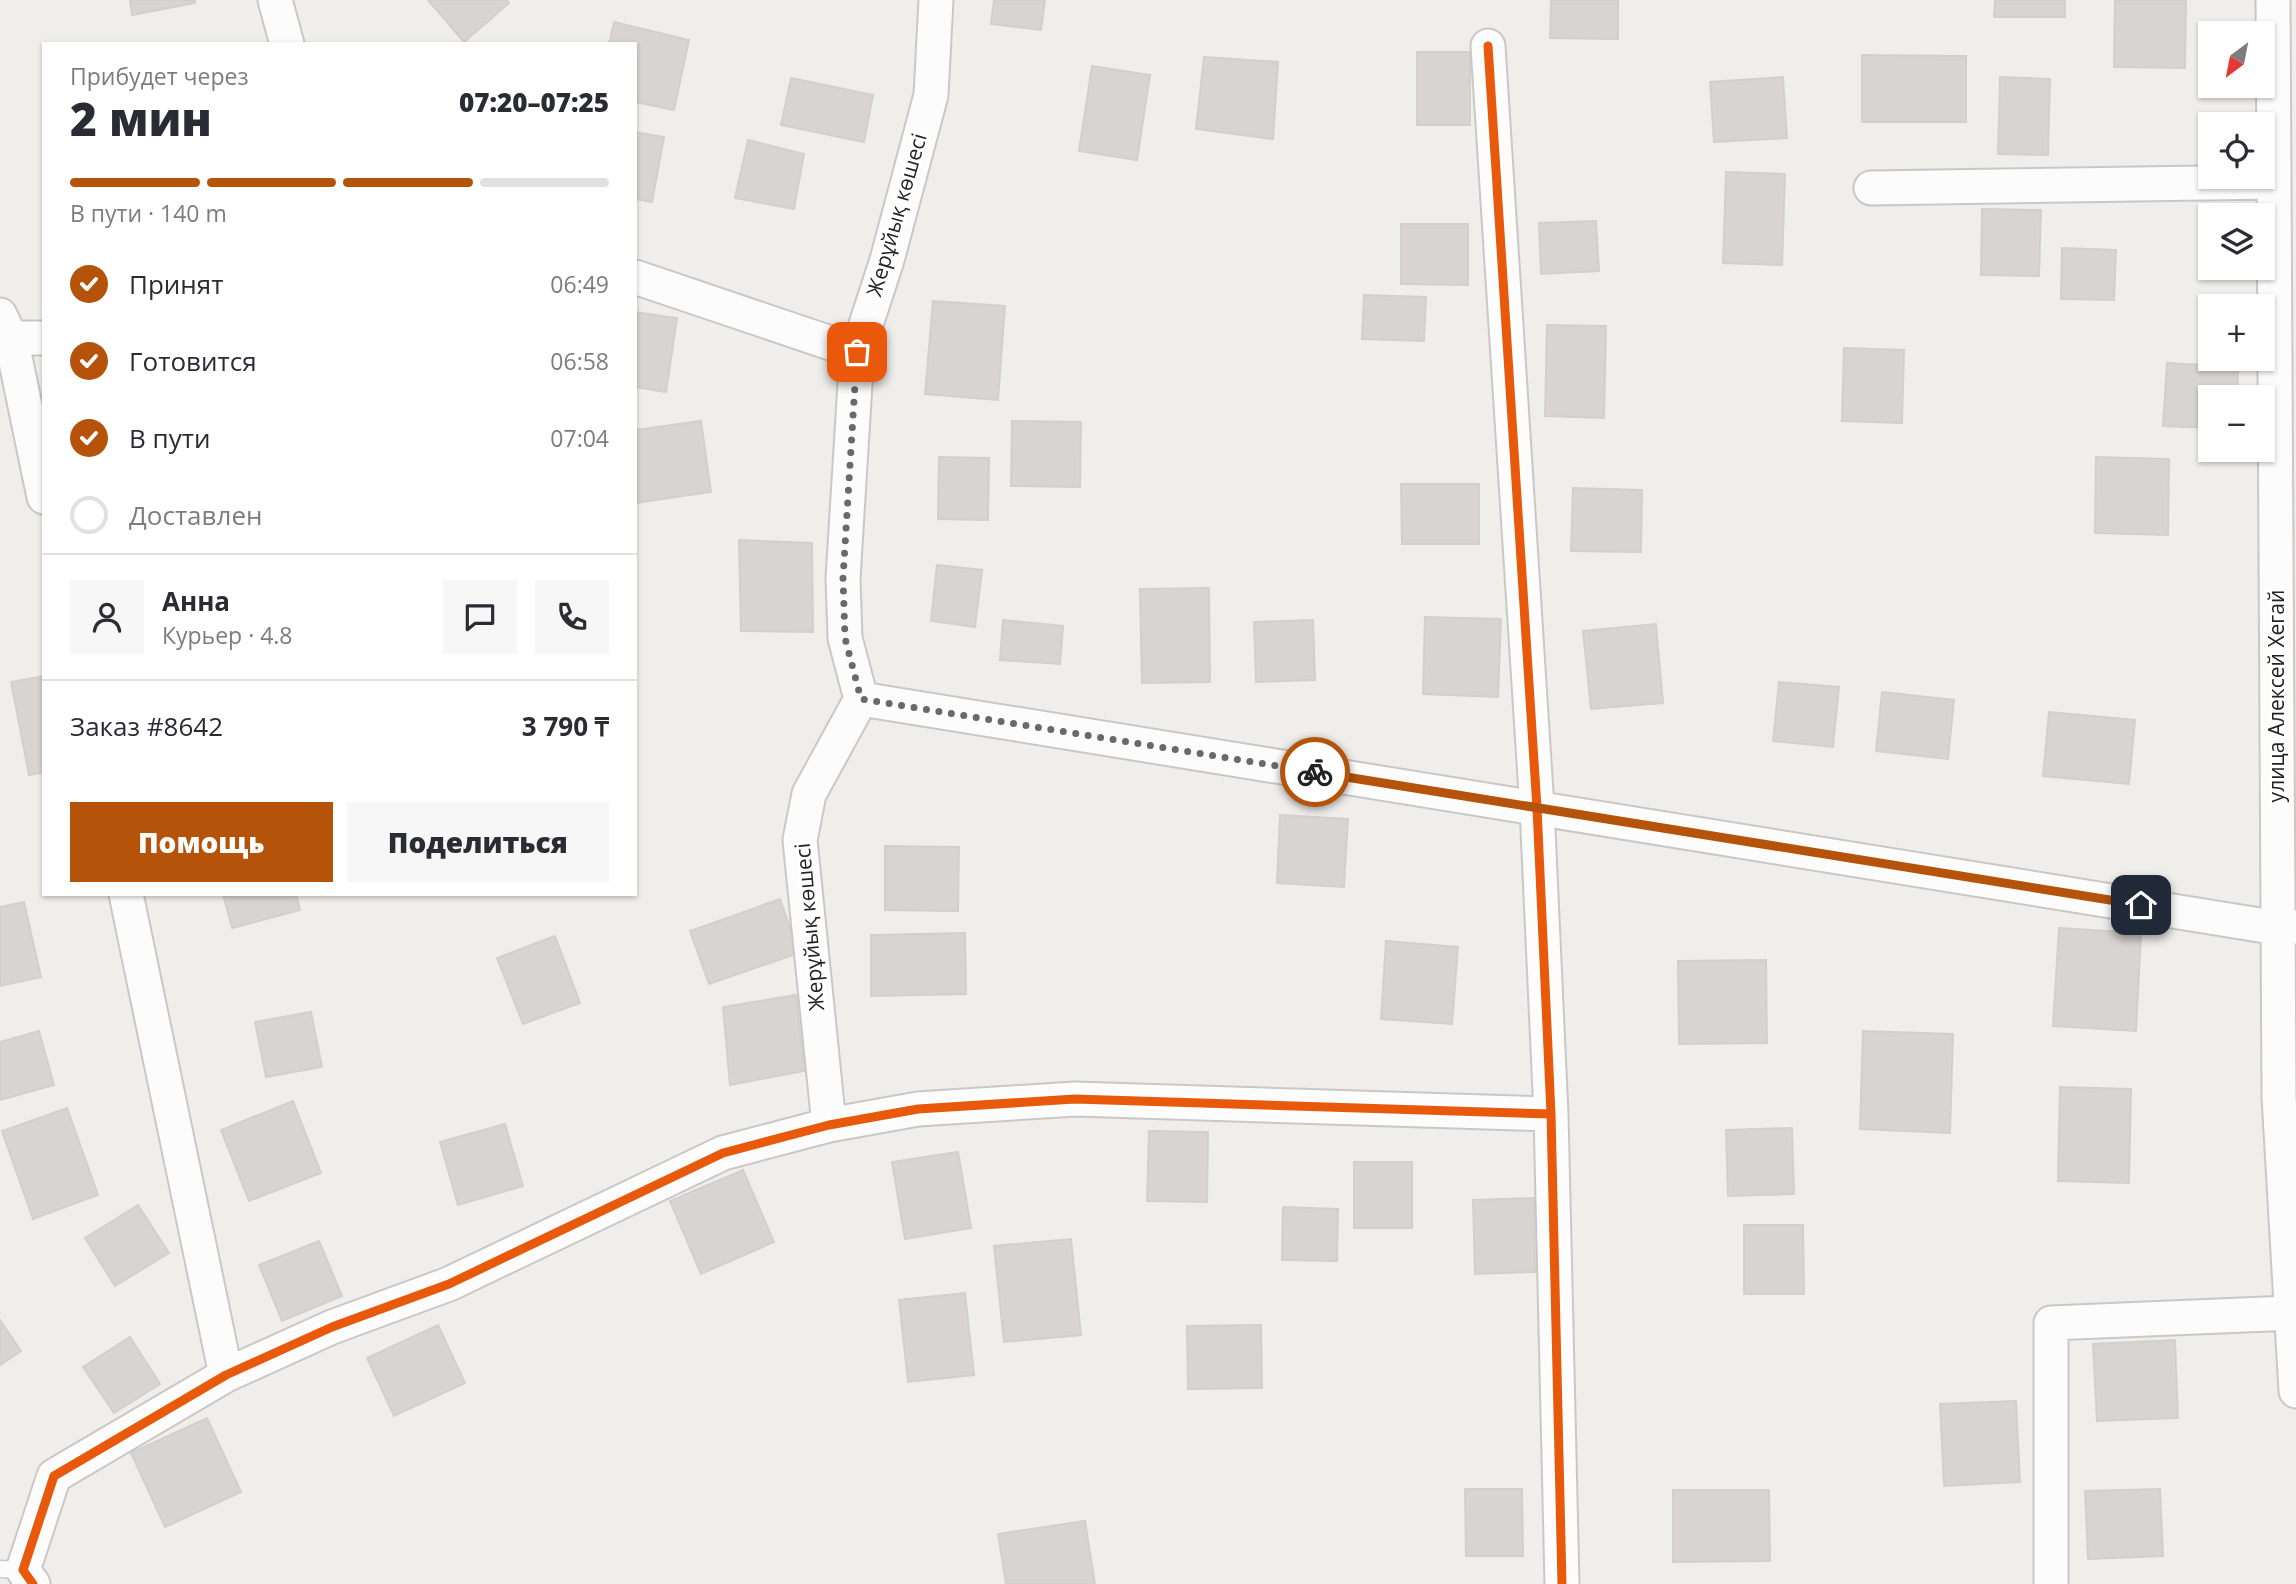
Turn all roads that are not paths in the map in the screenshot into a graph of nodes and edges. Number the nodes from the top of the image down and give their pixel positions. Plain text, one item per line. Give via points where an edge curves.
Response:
1 (275, 0) edge
2 (936, 0) edge
3 (2273, 0) edge
4 (286, 42) edge
5 (1488, 46) dead end
6 (2274, 112) edge
7 (2198, 183) edge
8 (1871, 188) dead end
9 (2274, 189) edge
10 (637, 278) edge
11 (5, 327) edge
12 (42, 337) edge
13 (857, 352) junction
14 (42, 488) edge
15 (2286, 601) edge
16 (861, 699) junction
17 (1537, 808) junction
18 (126, 896) edge
19 (2287, 927) edge
20 (1551, 1114) junction
21 (829, 1125) junction
22 (2291, 1313) junction
23 (226, 1375) junction
24 (2296, 1391) edge
25 (19, 1574) edge
26 (1562, 1584) edge
27 (2051, 1584) edge

1 - 4 street
2 - 13 street, Жерұйық көшесі via 931,95
3 - 6 street, улица Алексей Хегай
5 - 17 street
7 - 8 street
9 - 15 street, улица Алексей Хегай
10 - 13 street
11 - 12 street
11 - 14 street
13 - 16 street, Жерұйық көшесі via 843,578 845,638
15 - 19 street, улица Алексей Хегай
16 - 17 street
16 - 21 street, Жерұйық көшесі via 809,794 800,840
17 - 19 street
17 - 20 street
18 - 23 street
19 - 22 street, улица Алексей Хегай via 2279,1097
20 - 21 street via 1075,1098 918,1109
20 - 26 street
21 - 23 street via 723,1153 449,1284 332,1327
22 - 24 street, улица Алексей Хегай
22 - 27 street via 2051,1323
23 - 25 street via 54,1476

